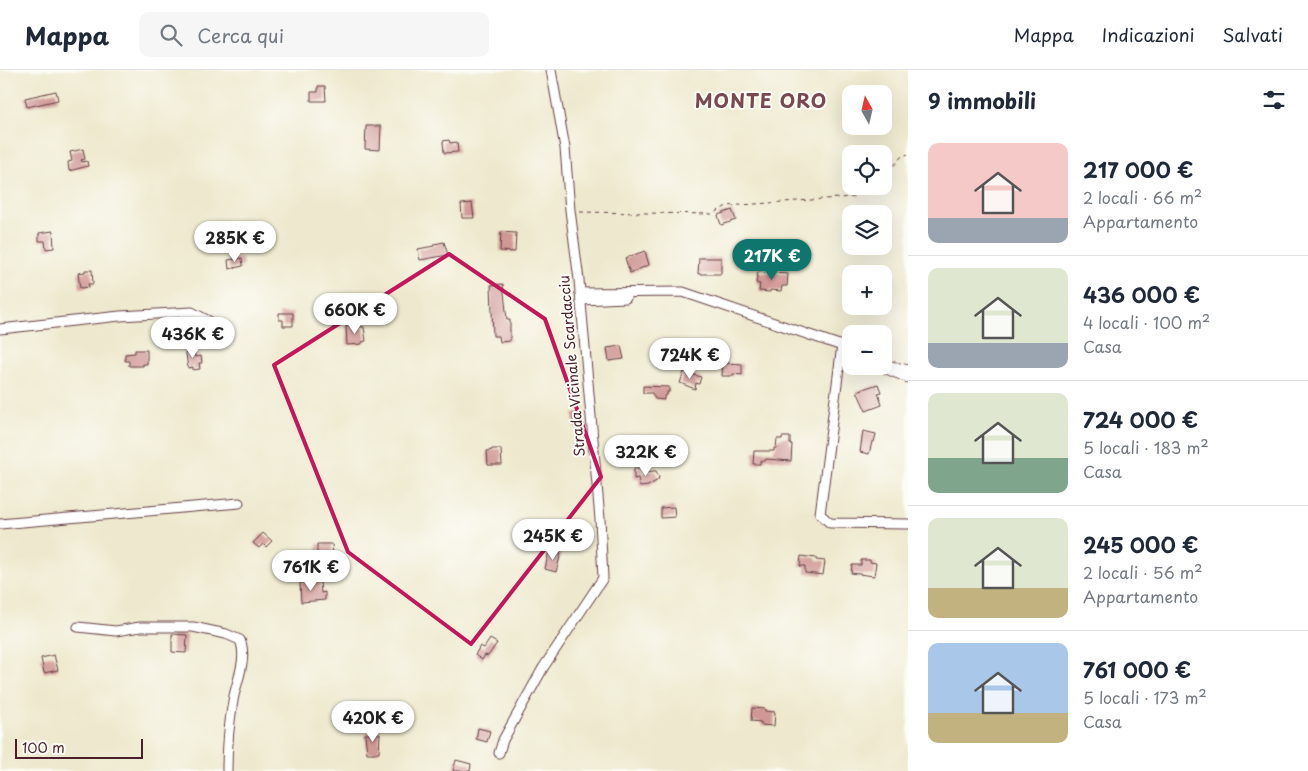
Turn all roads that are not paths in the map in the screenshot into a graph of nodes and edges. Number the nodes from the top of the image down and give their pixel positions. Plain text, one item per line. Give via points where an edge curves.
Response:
1 (551, 70) edge
2 (581, 297) junction
3 (209, 321) dead end
4 (0, 329) edge
5 (842, 347) edge
6 (892, 367) edge
7 (842, 368) edge
8 (908, 370) edge
9 (892, 371) edge
10 (908, 378) edge
11 (239, 503) dead end
12 (0, 524) edge
13 (908, 524) edge
14 (78, 627) dead end
15 (500, 753) dead end
16 (227, 771) edge

1 - 2 street, Strada Vicinale Scardacciu via 565,148
2 - 5 street via 683,292
2 - 15 street, Strada Vicinale Scardacciu via 603,578 543,668 503,740
3 - 4 street via 192,312
6 - 8 street
7 - 13 street via 820,514 830,523
9 - 10 street
11 - 12 street
14 - 16 street via 116,631 140,627 192,627 240,640 244,648 233,700

